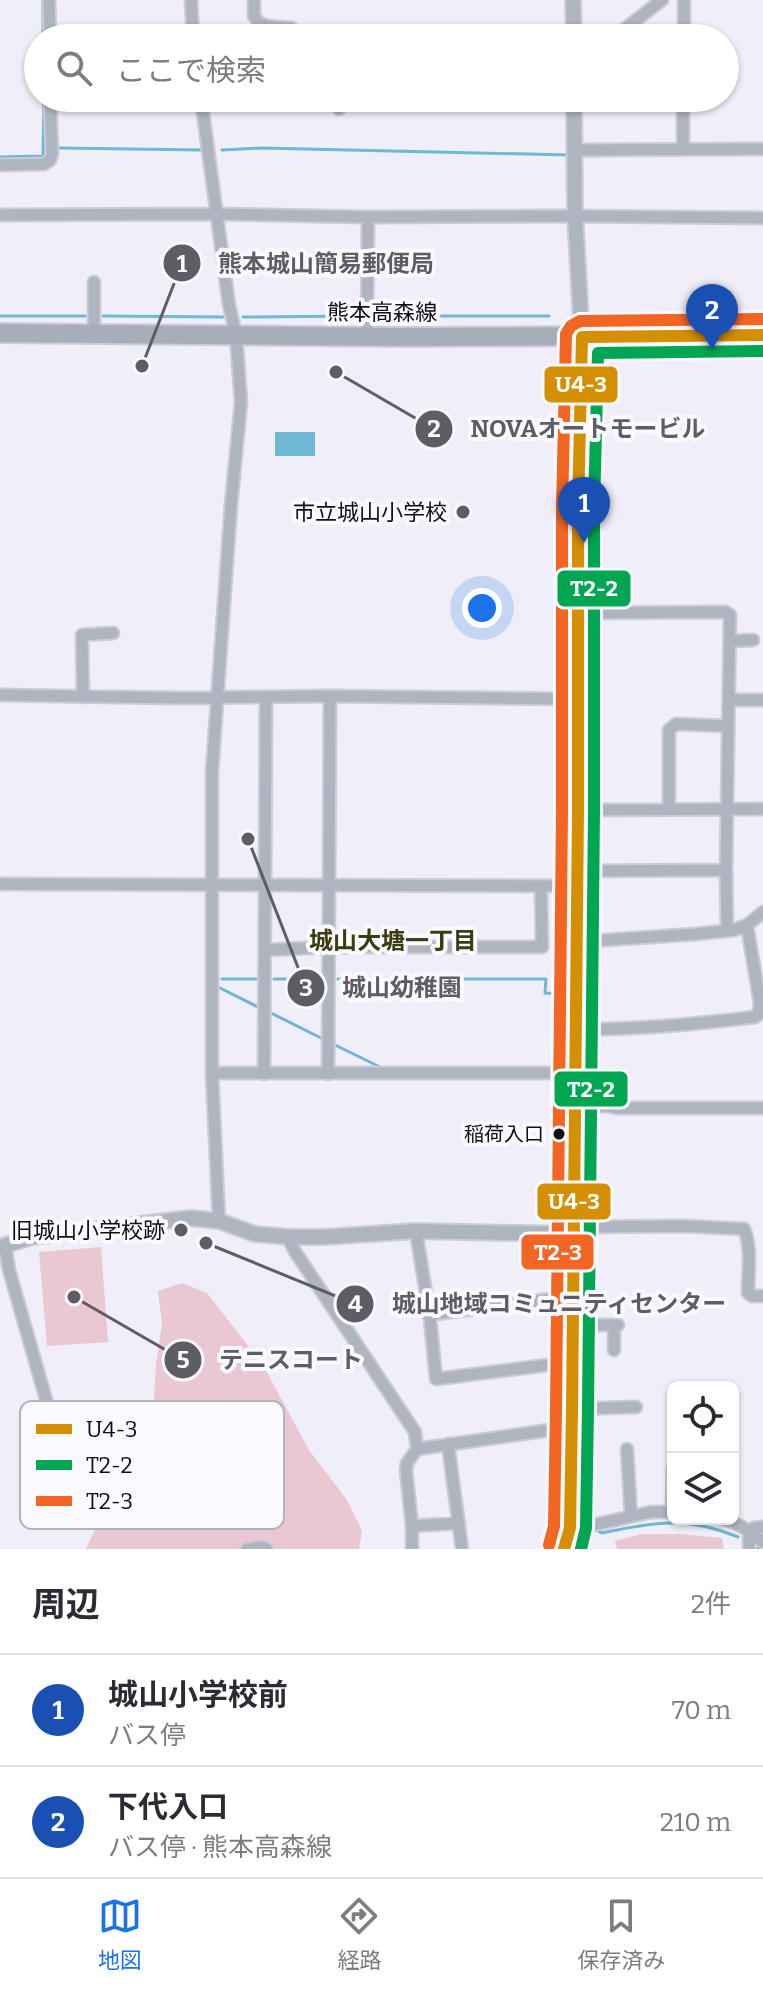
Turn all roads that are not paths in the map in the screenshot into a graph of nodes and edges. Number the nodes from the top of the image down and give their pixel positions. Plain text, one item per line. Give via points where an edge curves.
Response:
1 (49, 0) edge
2 (191, 0) edge
3 (254, 0) edge
4 (573, 0) edge
5 (662, 0) edge
6 (684, 0) edge
7 (50, 24) edge
8 (192, 24) edge
9 (265, 24) edge
10 (574, 24) edge
11 (631, 24) edge
12 (684, 24) edge
13 (50, 112) edge
14 (203, 112) edge
15 (574, 112) edge
16 (683, 112) edge
17 (683, 149) junction
18 (763, 149) edge
19 (574, 150) junction
20 (0, 165) edge
21 (218, 214) junction
22 (0, 215) edge
23 (575, 216) junction
24 (368, 217) junction
25 (763, 218) edge
26 (94, 282) dead end
27 (0, 333) edge
28 (94, 334) junction
29 (236, 335) junction
30 (763, 335) edge
31 (367, 337) junction
32 (582, 337) junction
33 (578, 613) junction
34 (113, 633) dead end
35 (753, 640) dead end
36 (730, 641) junction
37 (0, 695) edge
38 (330, 696) junction
39 (83, 697) junction
40 (266, 697) junction
41 (219, 698) junction
42 (578, 699) junction
43 (729, 700) junction
44 (763, 700) edge
45 (728, 726) junction
46 (669, 809) junction
47 (727, 809) junction
48 (763, 809) edge
49 (578, 810) junction
50 (726, 870) junction
51 (578, 879) junction
52 (0, 884) edge
53 (213, 885) junction
54 (265, 886) junction
55 (329, 886) junction
56 (541, 886) junction
57 (763, 912) edge
58 (747, 925) junction
59 (727, 931) junction
60 (576, 942) junction
61 (329, 947) junction
62 (265, 950) junction
63 (762, 1003) edge
64 (576, 1029) junction
65 (212, 1073) junction
66 (575, 1073) junction
67 (264, 1074) junction
68 (328, 1074) junction
69 (575, 1106) junction
70 (763, 1108) edge
71 (219, 1221) junction
72 (573, 1230) junction
73 (416, 1231) junction
74 (290, 1237) junction
75 (2, 1247) edge
76 (763, 1296) edge
77 (565, 1297) junction
78 (428, 1315) junction
79 (572, 1325) junction
80 (614, 1350) dead end
81 (572, 1362) junction
82 (46, 1401) edge
83 (636, 1407) dead end
84 (572, 1409) junction
85 (564, 1428) junction
86 (448, 1444) junction
87 (417, 1449) junction
88 (627, 1449) dead end
89 (667, 1512) edge
90 (631, 1516) junction
91 (459, 1523) junction
92 (739, 1525) edge
93 (412, 1526) junction
94 (763, 1527) edge
95 (570, 1528) junction
96 (751, 1532) junction
97 (763, 1542) edge
98 (247, 1549) edge
99 (267, 1549) edge
100 (412, 1549) edge
101 (462, 1549) edge
102 (564, 1549) edge
103 (749, 1549) edge

1 - 7 street
2 - 8 street
3 - 9 street via 254,16
4 - 10 street
5 - 11 street
6 - 12 street
13 - 20 street via 50,160
14 - 21 street
15 - 19 street
16 - 17 street
17 - 18 street
17 - 19 street
19 - 23 street
21 - 22 street
21 - 24 street
21 - 29 street
23 - 24 street
23 - 25 street
23 - 32 street
24 - 31 street
26 - 28 street
27 - 28 main road, 熊本高森線
28 - 29 main road, 熊本高森線
29 - 31 main road, 熊本高森線
29 - 41 street via 241,402
30 - 32 main road, 熊本高森線
31 - 32 main road, 熊本高森線
32 - 33 street
33 - 36 street via 725,612 730,615
33 - 42 street
34 - 39 street via 82,635
35 - 36 street
36 - 43 street
37 - 39 street
38 - 40 street
38 - 42 street
38 - 55 street
39 - 41 street
40 - 41 street
40 - 54 street
41 - 53 street via 212,772
42 - 49 street
43 - 44 street
43 - 45 street
45 - 46 street via 676,724 669,730
45 - 47 street
46 - 47 street
46 - 49 street
47 - 48 street
47 - 50 street
49 - 51 street
50 - 51 street
50 - 59 street
51 - 56 street
51 - 60 street
52 - 53 street
53 - 54 street
53 - 65 street
54 - 55 street
54 - 62 street
55 - 56 street
55 - 61 street
56 - 61 street via 542,947
57 - 58 street
58 - 59 street
58 - 63 street
59 - 60 street
60 - 64 street
61 - 62 street
61 - 68 street
62 - 67 street
63 - 64 street via 755,1017
64 - 66 street
65 - 67 street
65 - 71 street
66 - 68 street
66 - 69 street
67 - 68 street
69 - 70 street
69 - 72 street
71 - 74 street via 255,1234
71 - 75 street via 190,1218 32,1237
72 - 73 street
72 - 76 street via 744,1229 748,1293
72 - 77 street
73 - 74 street
73 - 78 street
74 - 87 street via 415,1432
75 - 82 street
77 - 78 street
77 - 79 street
78 - 81 street via 436,1379
79 - 80 street via 616,1325
79 - 81 street
81 - 84 street
83 - 84 street
84 - 85 street
85 - 86 street
85 - 95 street
86 - 87 street
86 - 91 street
87 - 93 street via 406,1470
88 - 90 street
89 - 90 street
90 - 95 street
91 - 93 street
91 - 101 street
92 - 96 street
93 - 100 street
94 - 96 street
95 - 102 street
96 - 97 street
96 - 103 street
98 - 99 street

